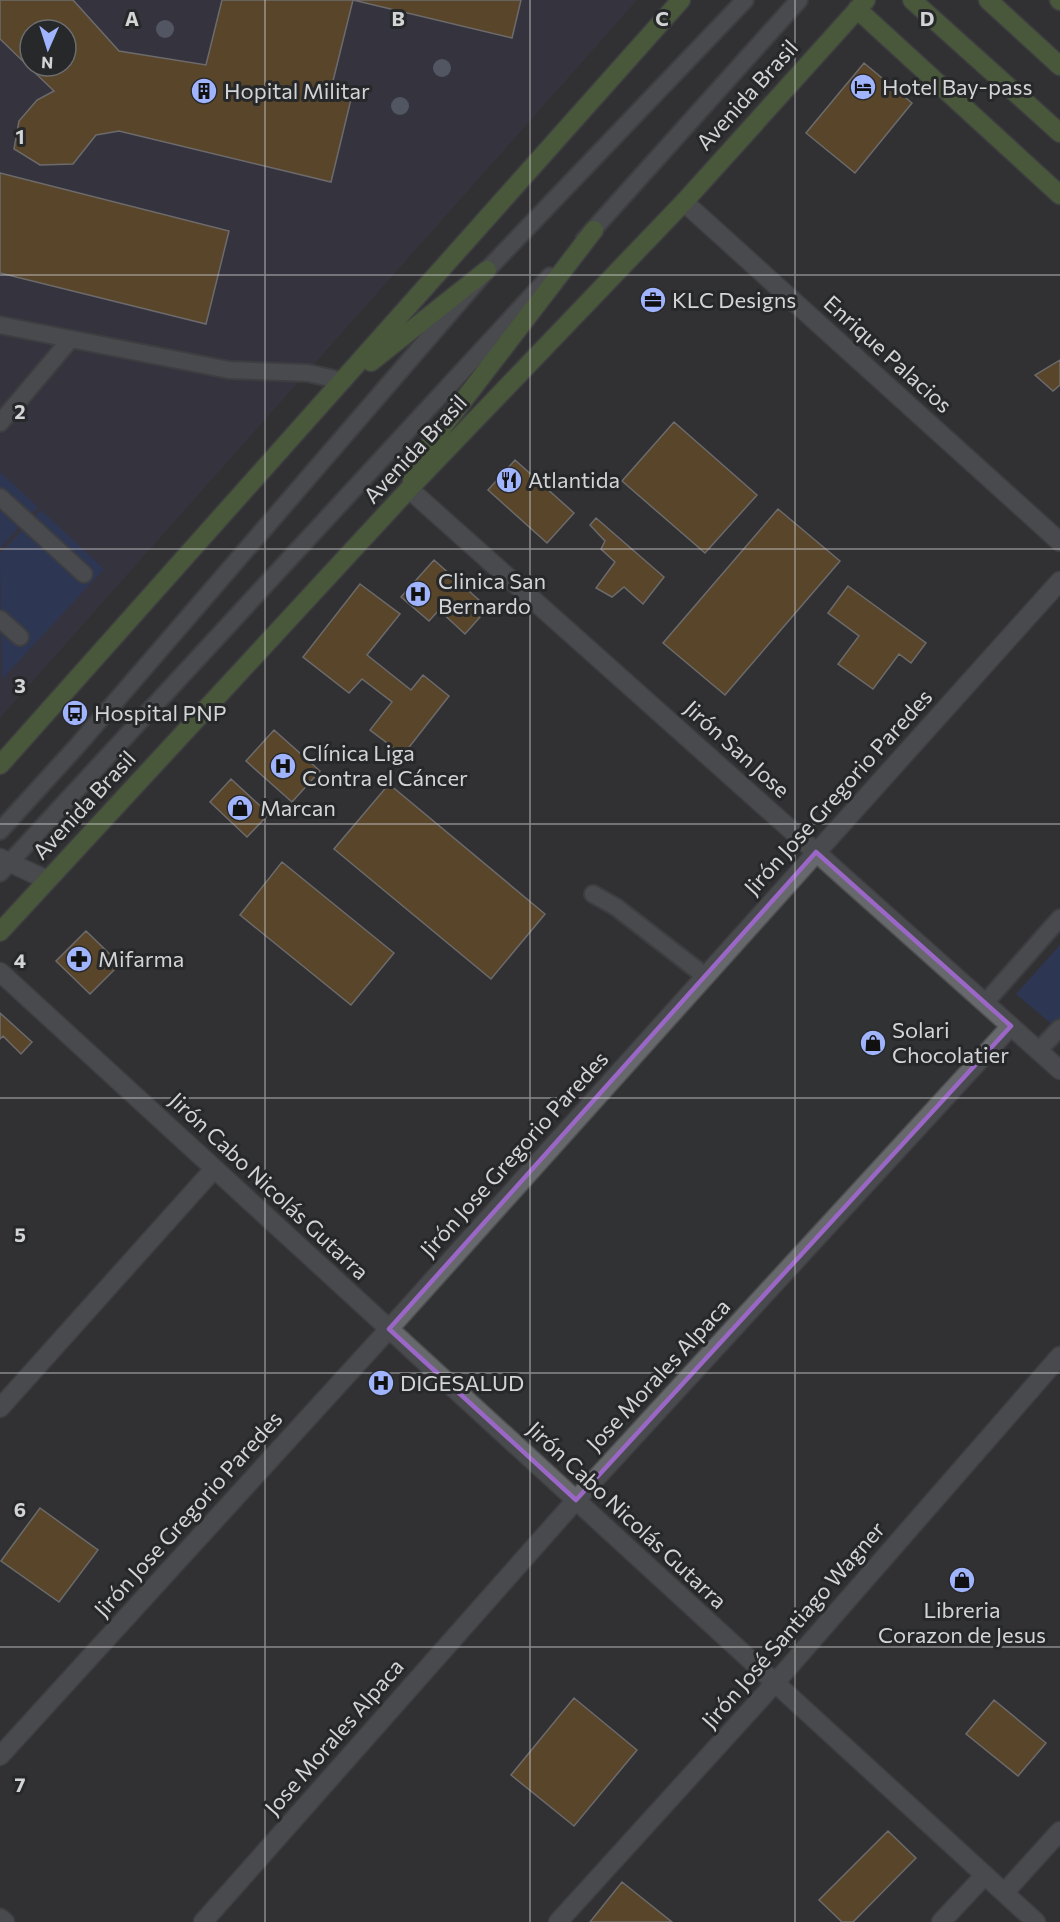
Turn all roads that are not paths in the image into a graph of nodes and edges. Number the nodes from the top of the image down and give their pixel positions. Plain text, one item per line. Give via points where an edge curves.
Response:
1 (681, 0) edge
2 (745, 0) edge
3 (800, 0) edge
4 (912, 0) edge
5 (988, 0) edge
6 (861, 5) edge
7 (1060, 66) edge
8 (1060, 133) edge
9 (1060, 195) edge
10 (684, 202) junction
11 (594, 230) junction
12 (487, 270) junction
13 (0, 325) edge
14 (70, 340) junction
15 (337, 387) junction
16 (0, 423) edge
17 (409, 489) junction
18 (0, 497) edge
19 (1060, 542) edge
20 (84, 574) dead end
21 (1060, 581) edge
22 (0, 619) edge
23 (21, 637) dead end
24 (0, 765) edge
25 (0, 831) edge
26 (816, 852) junction
27 (3, 865) edge
28 (47, 880) junction
29 (593, 894) dead end
30 (1060, 918) edge
31 (0, 932) edge
32 (0, 972) edge
33 (705, 976) junction
34 (985, 1003) junction
35 (1011, 1026) junction
36 (1060, 1028) edge
37 (1038, 1051) junction
38 (1060, 1070) edge
39 (214, 1169) junction
40 (389, 1329) junction
41 (1060, 1356) edge
42 (0, 1407) edge
43 (576, 1500) junction
44 (775, 1683) junction
45 (0, 1756) edge
46 (1060, 1831) edge
47 (985, 1875) junction
48 (1004, 1893) junction
49 (0, 1917) edge
50 (5, 1922) edge
51 (203, 1922) edge
52 (558, 1922) edge
53 (941, 1922) edge
54 (1036, 1922) edge

1 - 15 main road
2 - 12 lane, Avenida Brasil
3 - 11 lane, Avenida Brasil
4 - 8 main road
5 - 7 main road
6 - 9 main road
6 - 10 main road, Avenida Brasil
10 - 17 main road, Avenida Brasil
10 - 19 street, Enrique Palacios
11 - 17 main road via 423,453
11 - 27 lane, Avenida Brasil
12 - 15 main road
12 - 25 lane, Avenida Brasil
13 - 14 lane
14 - 15 lane via 230,370 309,373
14 - 16 lane
15 - 24 main road
17 - 26 street, Jirón San Jose
17 - 28 main road, Avenida Brasil
18 - 20 lane
21 - 26 street, Jirón Jose Gregorio Paredes
22 - 23 lane
26 - 33 street, Jirón Jose Gregorio Paredes
26 - 34 street, Jirón San Jose
27 - 28 street
28 - 31 main road, Avenida Brasil
29 - 33 lane via 616,907
30 - 34 lane
32 - 39 street, Jirón Cabo Nicolás Gutarra
33 - 40 street, Jirón Jose Gregorio Paredes
34 - 35 street, Jirón San Jose
35 - 37 street, Jirón San Jose
35 - 43 street, Jose Morales Alpaca
36 - 37 lane
37 - 38 street, Jirón San Jose
39 - 40 street, Jirón Cabo Nicolás Gutarra
39 - 42 street
40 - 43 street, Jirón Cabo Nicolás Gutarra
40 - 45 street, Jirón Jose Gregorio Paredes
41 - 44 street, Jirón José Santiago Wagner
43 - 44 street, Jirón Cabo Nicolás Gutarra
43 - 51 street, Jose Morales Alpaca
44 - 47 street, Jirón Cabo Nicolás Gutarra
44 - 52 street, Jirón José Santiago Wagner
46 - 48 street
47 - 48 street, Jirón Cabo Nicolás Gutarra
47 - 53 street
48 - 54 street, Jirón Cabo Nicolás Gutarra
49 - 50 street

